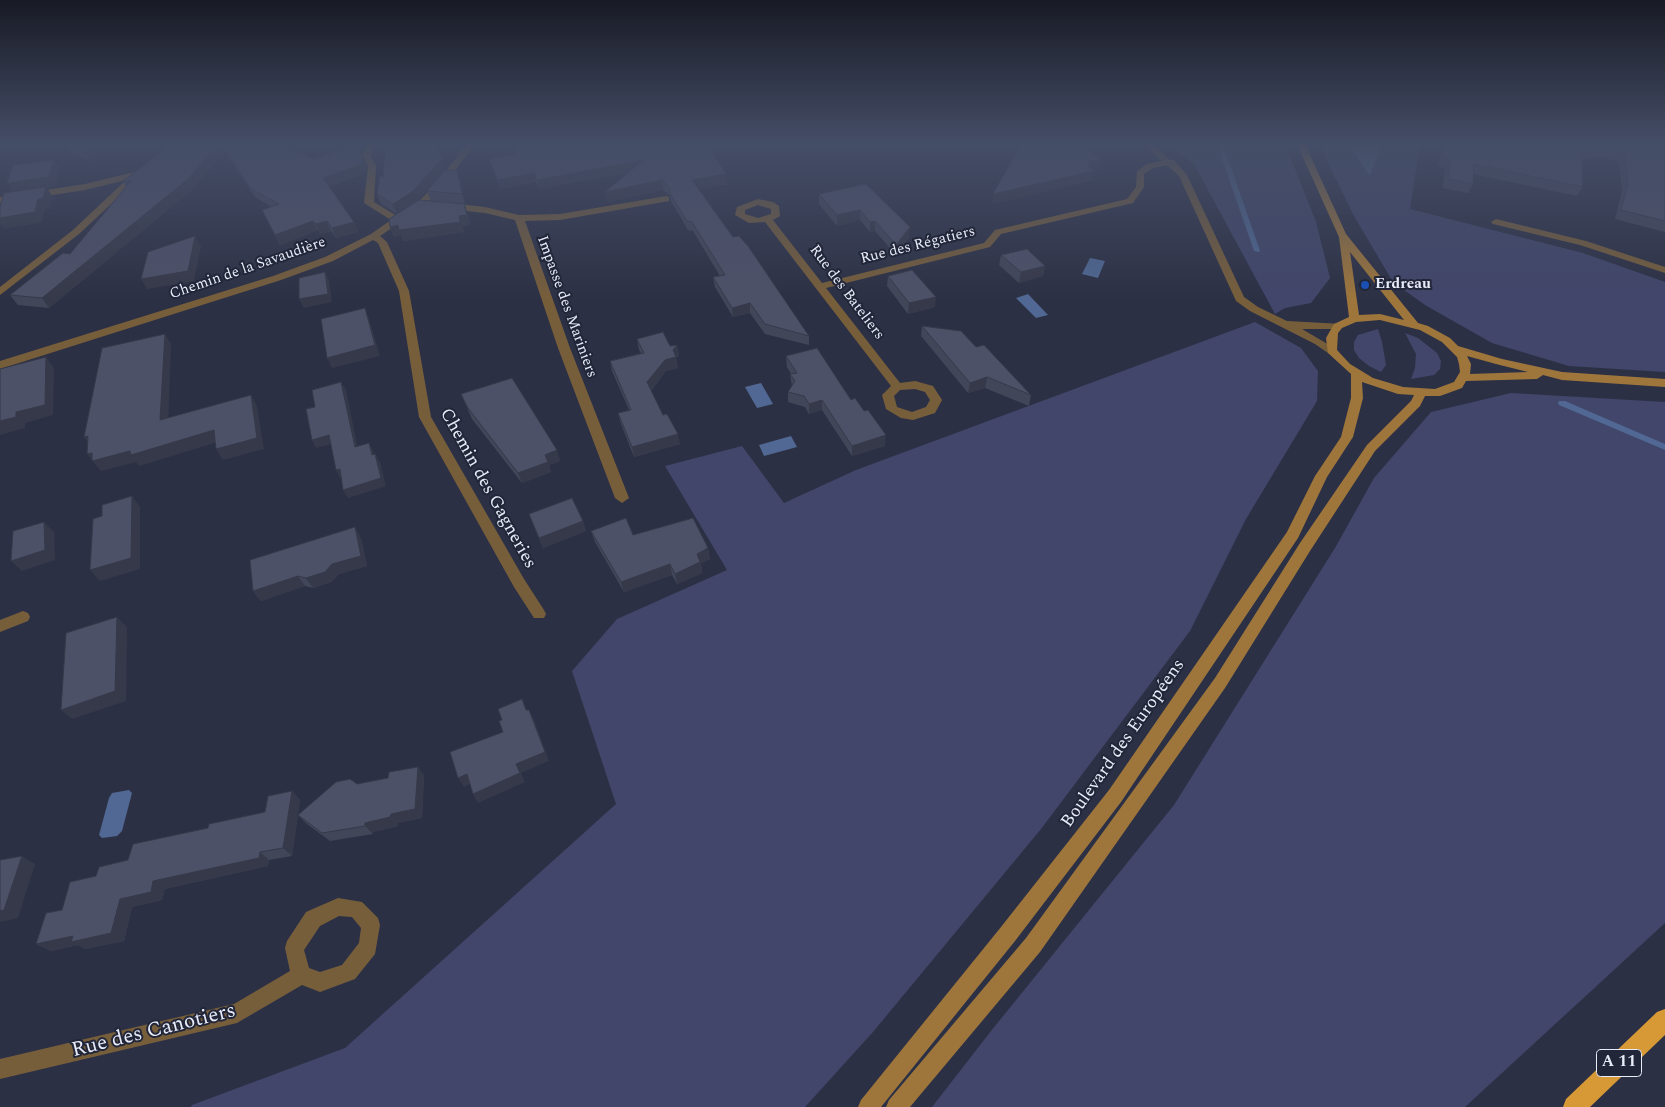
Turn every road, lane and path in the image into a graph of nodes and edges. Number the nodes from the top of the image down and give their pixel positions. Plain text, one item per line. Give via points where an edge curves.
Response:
1 (28, 196) edge
2 (115, 196) edge
3 (370, 196) edge
4 (429, 196) edge
5 (1134, 196) edge
6 (1194, 196) edge
7 (1324, 196) edge
8 (666, 199) edge
9 (0, 200) edge
10 (420, 205) junction
11 (519, 218) junction
12 (396, 220) junction
13 (768, 220) dead end
14 (1496, 222) dead end
15 (1342, 234) junction
16 (374, 236) junction
17 (1665, 270) edge
18 (820, 286) junction
19 (0, 292) edge
20 (1354, 319) junction
21 (1285, 324) junction
22 (1413, 324) junction
23 (1338, 326) junction
24 (1454, 348) junction
25 (1332, 351) junction
26 (0, 365) edge
27 (1548, 374) junction
28 (1356, 375) junction
29 (1463, 378) junction
30 (1665, 383) edge
31 (897, 387) dead end
32 (1420, 394) junction
33 (622, 498) dead end
34 (539, 614) dead end
35 (23, 617) dead end
36 (0, 626) edge
37 (301, 975) dead end
38 (1665, 1020) edge
39 (0, 1069) edge
40 (868, 1107) edge
41 (896, 1107) edge
42 (1574, 1107) edge

1 - 9 street
2 - 19 street via 76,232
3 - 12 street via 370,203
4 - 10 street, Chemin de la Savaudière
5 - 18 street, Rue des Régatiers via 1130,201 998,232 987,245
6 - 21 street via 1240,298 1254,309
7 - 15 main road
8 - 11 street via 560,217
10 - 11 street, Impasse des Mariniers via 485,210
10 - 12 street, Chemin de la Savaudière
11 - 33 street, Impasse des Mariniers via 564,348
12 - 16 street, Chemin de la Savaudière
13 - 18 street, Rue des Bateliers
14 - 17 street via 1583,243
15 - 20 main road
15 - 22 main road
16 - 26 street, Chemin de la Savaudière via 329,259 277,278
16 - 34 street, Chemin des Gagneries via 382,242 404,292 425,417
18 - 31 street, Rue des Bateliers
20 - 22 main road via 1380,317
20 - 23 main road
21 - 23 street
21 - 25 street
22 - 24 main road via 1435,333
23 - 25 main road via 1331,338
24 - 27 main road
24 - 29 main road via 1465,364
25 - 28 main road
27 - 29 main road
27 - 30 main road
28 - 32 main road via 1386,388
28 - 40 main road, Boulevard des Européens via 1357,398 1347,437 1320,476 1293,534 1115,796
29 - 32 main road via 1448,390
32 - 41 main road via 1371,448 1305,546 1220,683 1033,945
35 - 36 street
37 - 39 street, Rue des Canotiers via 238,1014
38 - 42 highway, A 11

